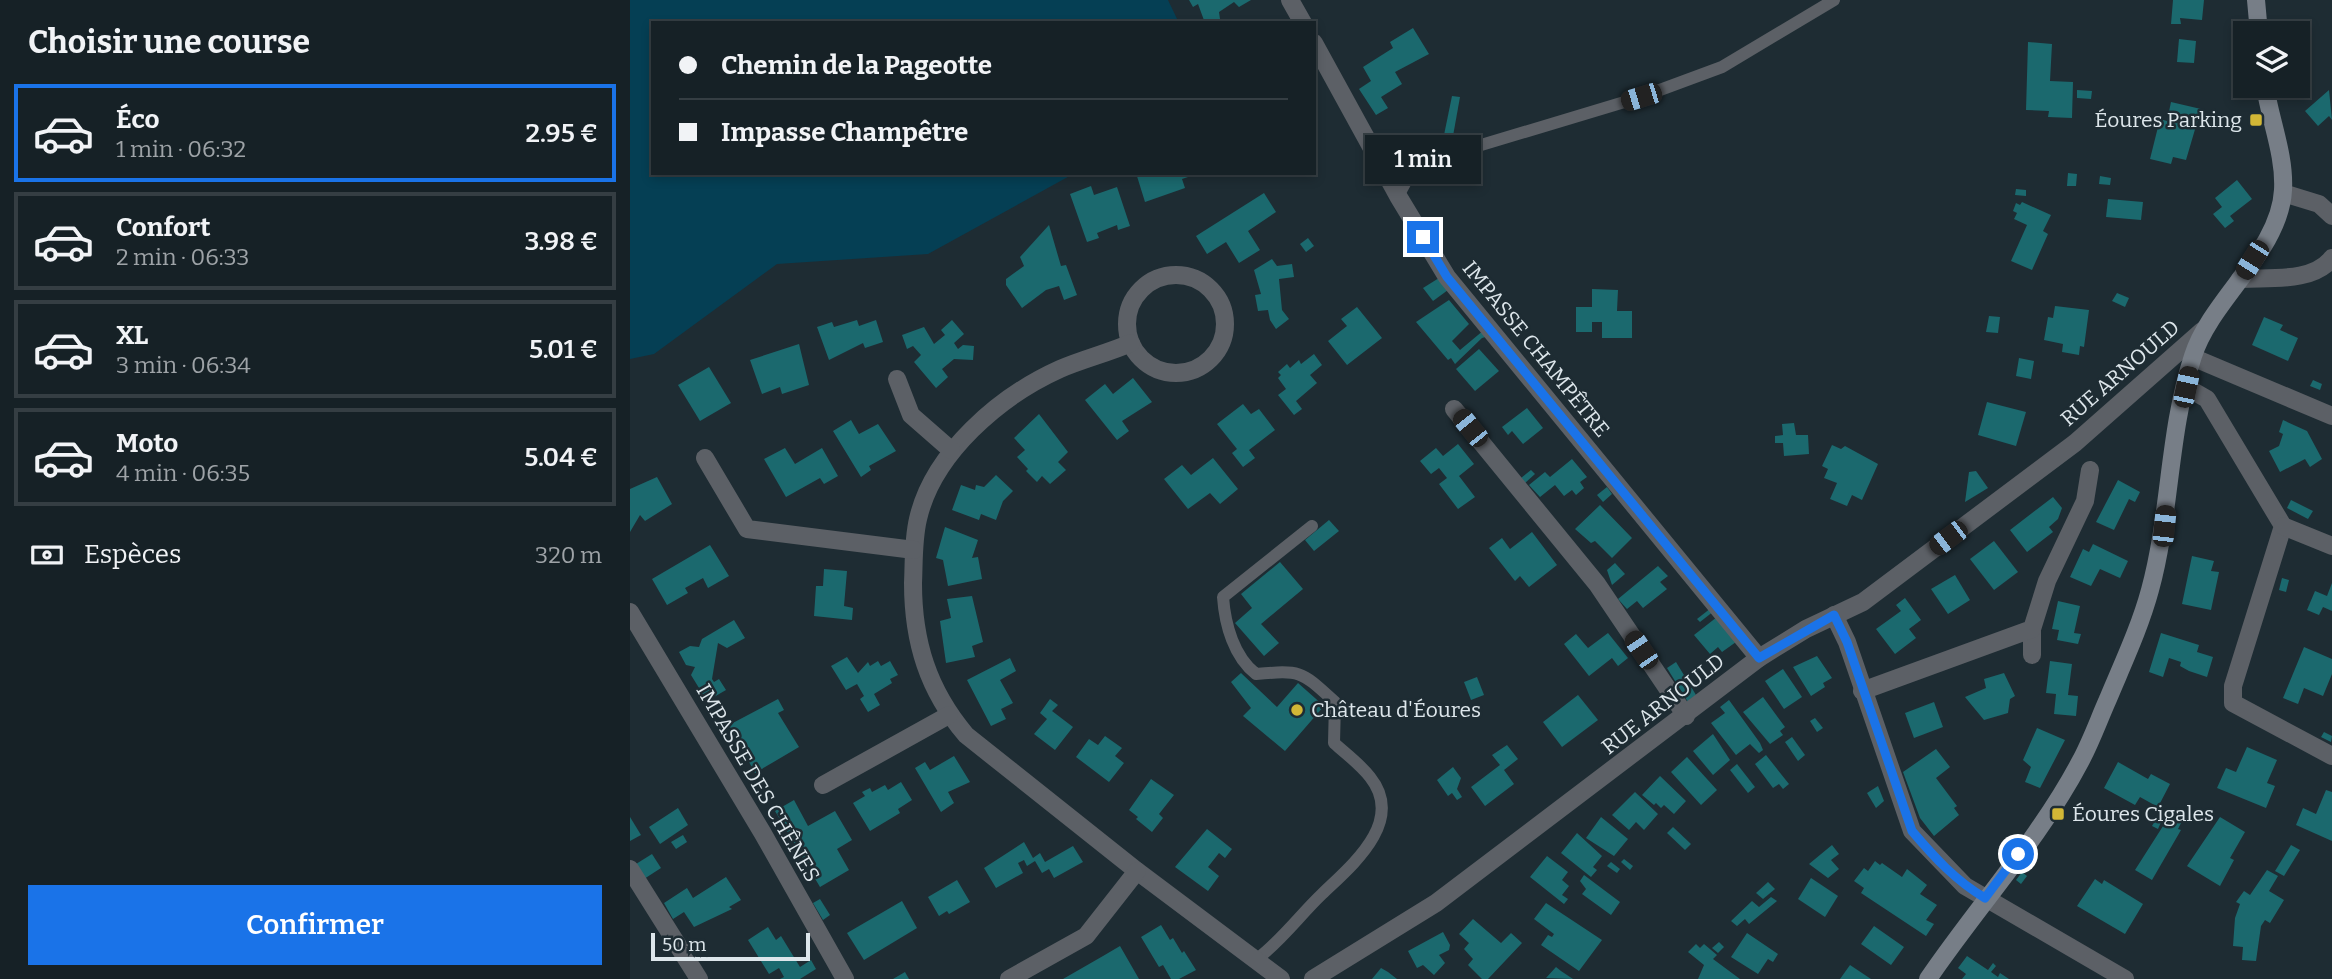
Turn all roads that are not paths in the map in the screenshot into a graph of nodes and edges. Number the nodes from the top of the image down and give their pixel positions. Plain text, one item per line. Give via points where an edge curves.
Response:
1 (1290, 0) edge
2 (1835, 0) edge
3 (2256, 0) edge
4 (1302, 21) edge
5 (2258, 21) edge
6 (1316, 47) edge
7 (2268, 98) edge
8 (2283, 193) junction
9 (1398, 196) junction
10 (2330, 209) edge
11 (2332, 258) edge
12 (2240, 279) junction
13 (2202, 331) junction
14 (1130, 343) junction
15 (2192, 357) junction
16 (897, 379) dead end
17 (2186, 387) junction
18 (1454, 408) dead end
19 (2332, 416) edge
20 (951, 450) junction
21 (705, 458) dead end
22 (2090, 470) dead end
23 (1312, 526) dead end
24 (2283, 526) junction
25 (2332, 546) edge
26 (914, 550) junction
27 (630, 612) edge
28 (1834, 615) junction
29 (2032, 629) junction
30 (2032, 655) dead end
31 (1759, 658) junction
32 (1862, 691) junction
33 (949, 715) junction
34 (1686, 716) junction
35 (2332, 756) edge
36 (822, 785) dead end
37 (630, 869) edge
38 (1137, 871) junction
39 (1985, 898) junction
40 (1257, 959) junction
41 (699, 979) edge
42 (845, 979) edge
43 (1009, 979) edge
44 (1281, 979) edge
45 (1313, 979) edge
46 (1928, 979) edge
47 (2125, 979) edge

1 - 4 street
2 - 9 lane via 1722,67 1641,97 1428,161 1409,176
3 - 5 street
6 - 9 street, IMPASSE CHAMPÊTRE
7 - 8 street via 2284,171
8 - 10 street
8 - 12 street via 2264,242
9 - 31 street, IMPASSE CHAMPÊTRE via 1447,277
11 - 12 street via 2305,274
12 - 13 street
13 - 15 street
13 - 28 street, RUE ARNOULD via 2075,443 1863,602
14 - 14 street via 1154,368 1187,372 1216,353 1225,321 1221,304 1198,279 1164,276 1149,282 1136,294 1129,310
14 - 20 street via 1059,370 1006,402
15 - 17 street
15 - 19 street
16 - 20 street via 911,415
17 - 24 street via 2207,399
17 - 39 street via 2174,430 2164,526 2150,591 2128,652 2081,761
18 - 34 street via 1597,584
20 - 26 street via 929,487
21 - 26 street via 747,529
22 - 29 street via 2085,502 2047,581
23 - 40 lane via 1223,597 1224,609 1240,662 1256,674 1304,674 1335,702 1334,743 1371,778 1381,812 1368,849
24 - 25 street
24 - 35 street via 2233,686 2233,703
26 - 33 street via 913,603 919,651
27 - 42 street, IMPASSE DES CHÊNES
28 - 31 street, RUE ARNOULD
28 - 32 street
29 - 30 street
29 - 32 street
31 - 34 street, RUE ARNOULD
32 - 39 street via 1912,831 1965,886
33 - 36 street
33 - 38 street via 966,735
34 - 45 street, RUE ARNOULD via 1436,903
37 - 41 street
38 - 40 street
38 - 43 street via 1086,936
39 - 46 street
39 - 47 street
40 - 44 street

